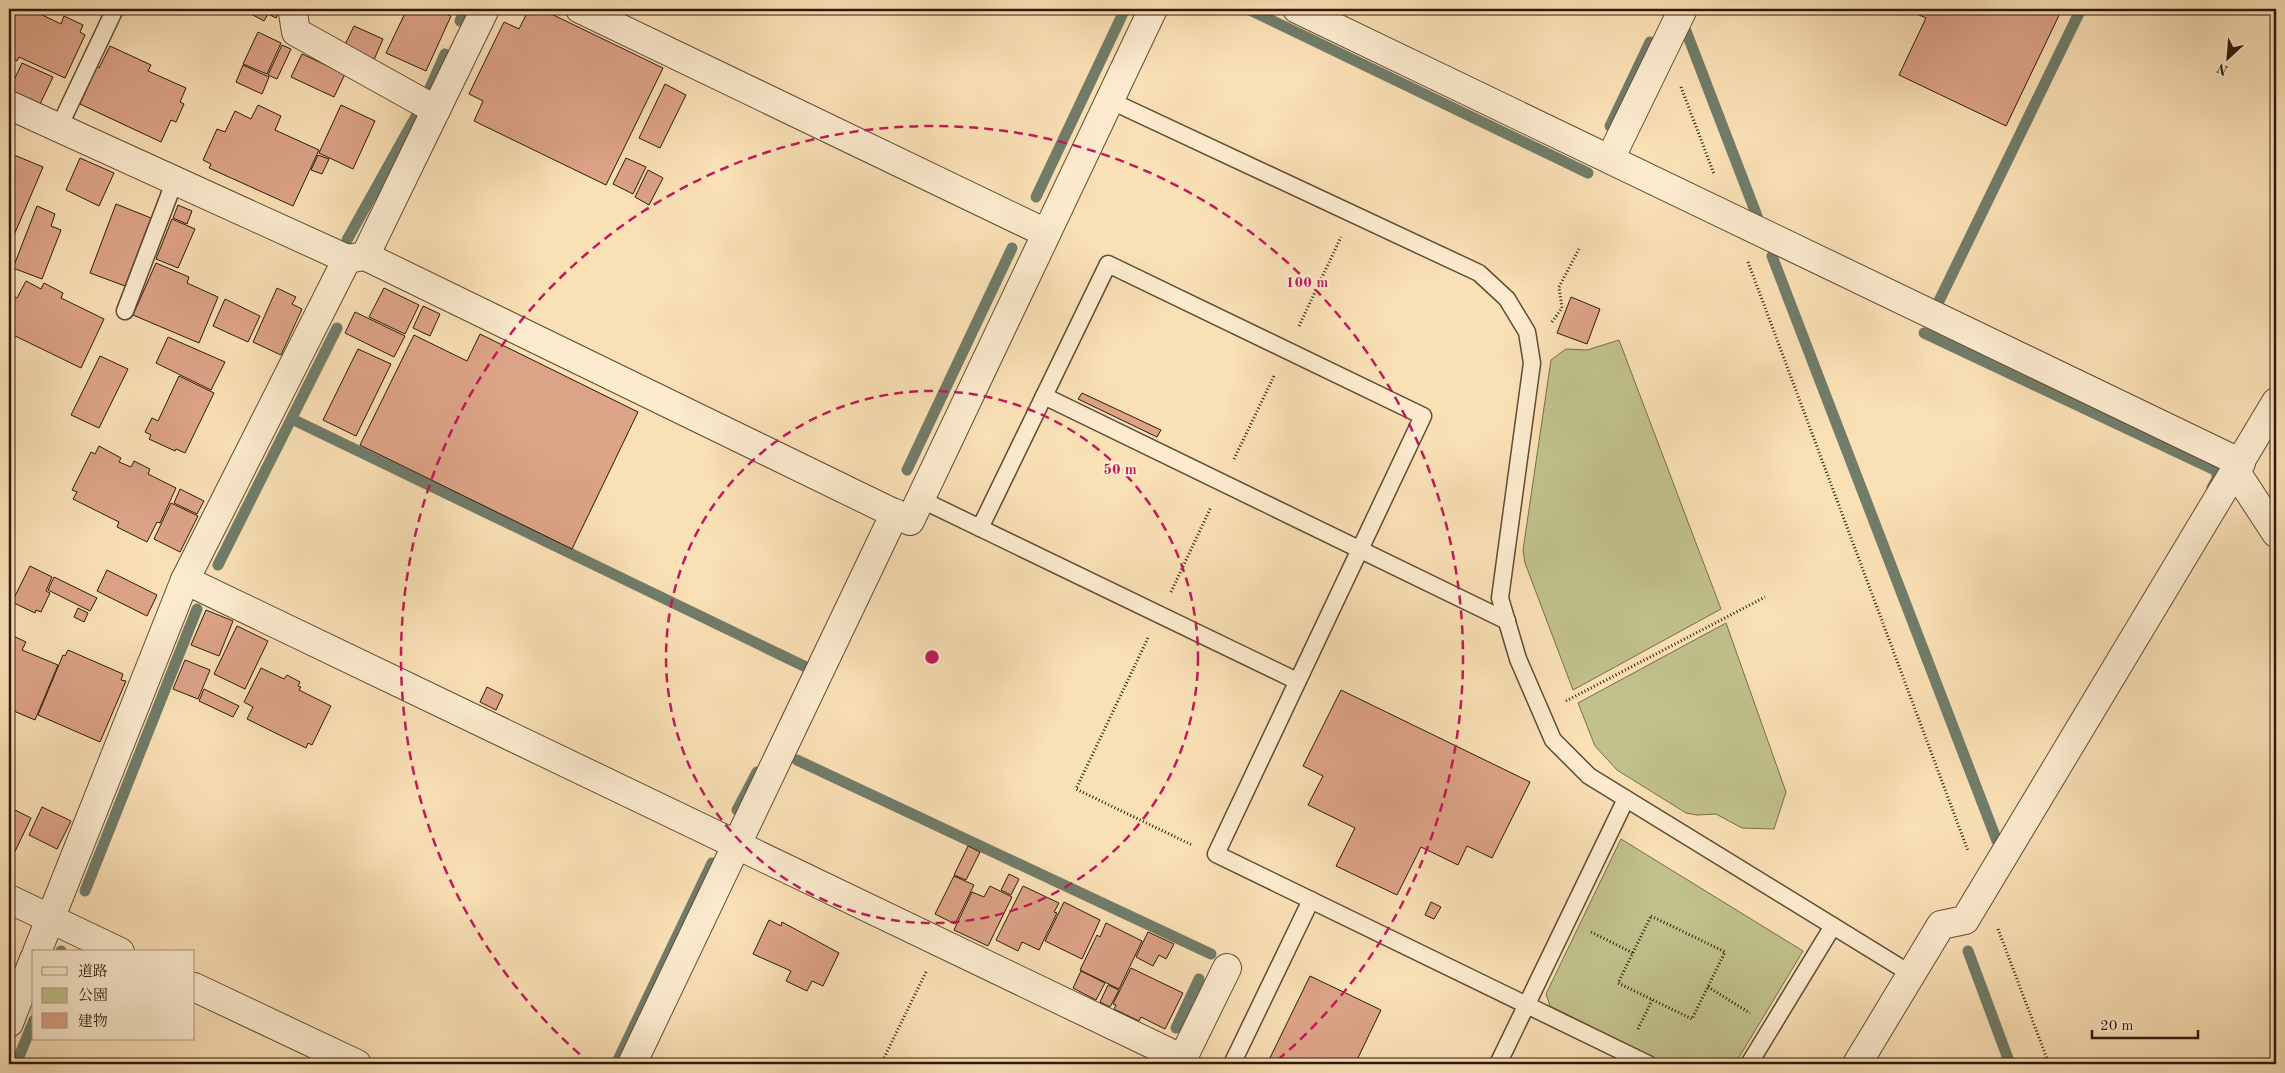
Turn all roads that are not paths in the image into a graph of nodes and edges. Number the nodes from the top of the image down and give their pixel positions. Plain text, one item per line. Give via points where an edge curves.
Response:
1 (115, 9) edge
2 (294, 9) edge
3 (485, 9) edge
4 (580, 9) edge
5 (1153, 9) edge
6 (1297, 9) edge
7 (1683, 9) edge
8 (1109, 100) junction
9 (9, 106) edge
10 (436, 110) junction
11 (59, 127) junction
12 (1610, 159) junction
13 (175, 180) junction
14 (1046, 233) junction
15 (356, 258) junction
16 (125, 311) dead end
17 (1044, 396) junction
18 (2276, 402) edge
19 (2238, 467) junction
20 (920, 499) junction
21 (895, 513) junction
22 (980, 528) junction
23 (2276, 533) edge
24 (1360, 550) junction
25 (185, 580) junction
26 (1507, 621) junction
27 (1297, 681) junction
28 (1626, 799) junction
29 (737, 845) junction
30 (9, 898) edge
31 (1311, 900) junction
32 (50, 919) junction
33 (1833, 926) junction
34 (38, 950) edge
35 (116, 950) edge
36 (32, 965) edge
37 (1226, 968) dead end
38 (1912, 974) junction
39 (195, 987) edge
40 (1526, 1005) junction
41 (9, 1023) edge
42 (1182, 1062) edge
43 (357, 1064) edge
44 (632, 1064) edge
45 (1232, 1064) edge
46 (1498, 1064) edge
47 (1648, 1064) edge
48 (1749, 1064) edge
49 (1857, 1064) edge

1 - 11 lane
2 - 10 street via 296,32
3 - 10 street
4 - 14 street
5 - 8 street
6 - 12 street
7 - 12 street
8 - 14 street
8 - 26 lane via 1479,273 1506,299 1527,332 1532,363 1500,598
9 - 11 street
10 - 15 street
11 - 13 street
12 - 19 street
13 - 15 street
13 - 16 lane
14 - 20 street
15 - 21 street
15 - 25 street
17 - 22 lane
17 - 24 lane
17 - 24 lane via 1108,264 1423,416
18 - 19 street
19 - 23 street
19 - 38 street via 1965,920 1941,925
20 - 21 street via 910,521
20 - 22 lane
21 - 29 street
22 - 27 lane
24 - 26 lane
24 - 27 lane
25 - 29 street
25 - 32 street
26 - 28 lane via 1518,659 1553,740 1589,776
27 - 31 lane via 1216,854
28 - 33 lane
28 - 40 lane
29 - 42 street
29 - 44 street
30 - 32 street
31 - 40 lane
31 - 45 lane
32 - 34 street
32 - 35 street
33 - 38 lane
33 - 48 lane
36 - 41 street
37 - 42 street
38 - 49 street
39 - 43 street
40 - 46 lane
40 - 47 lane

